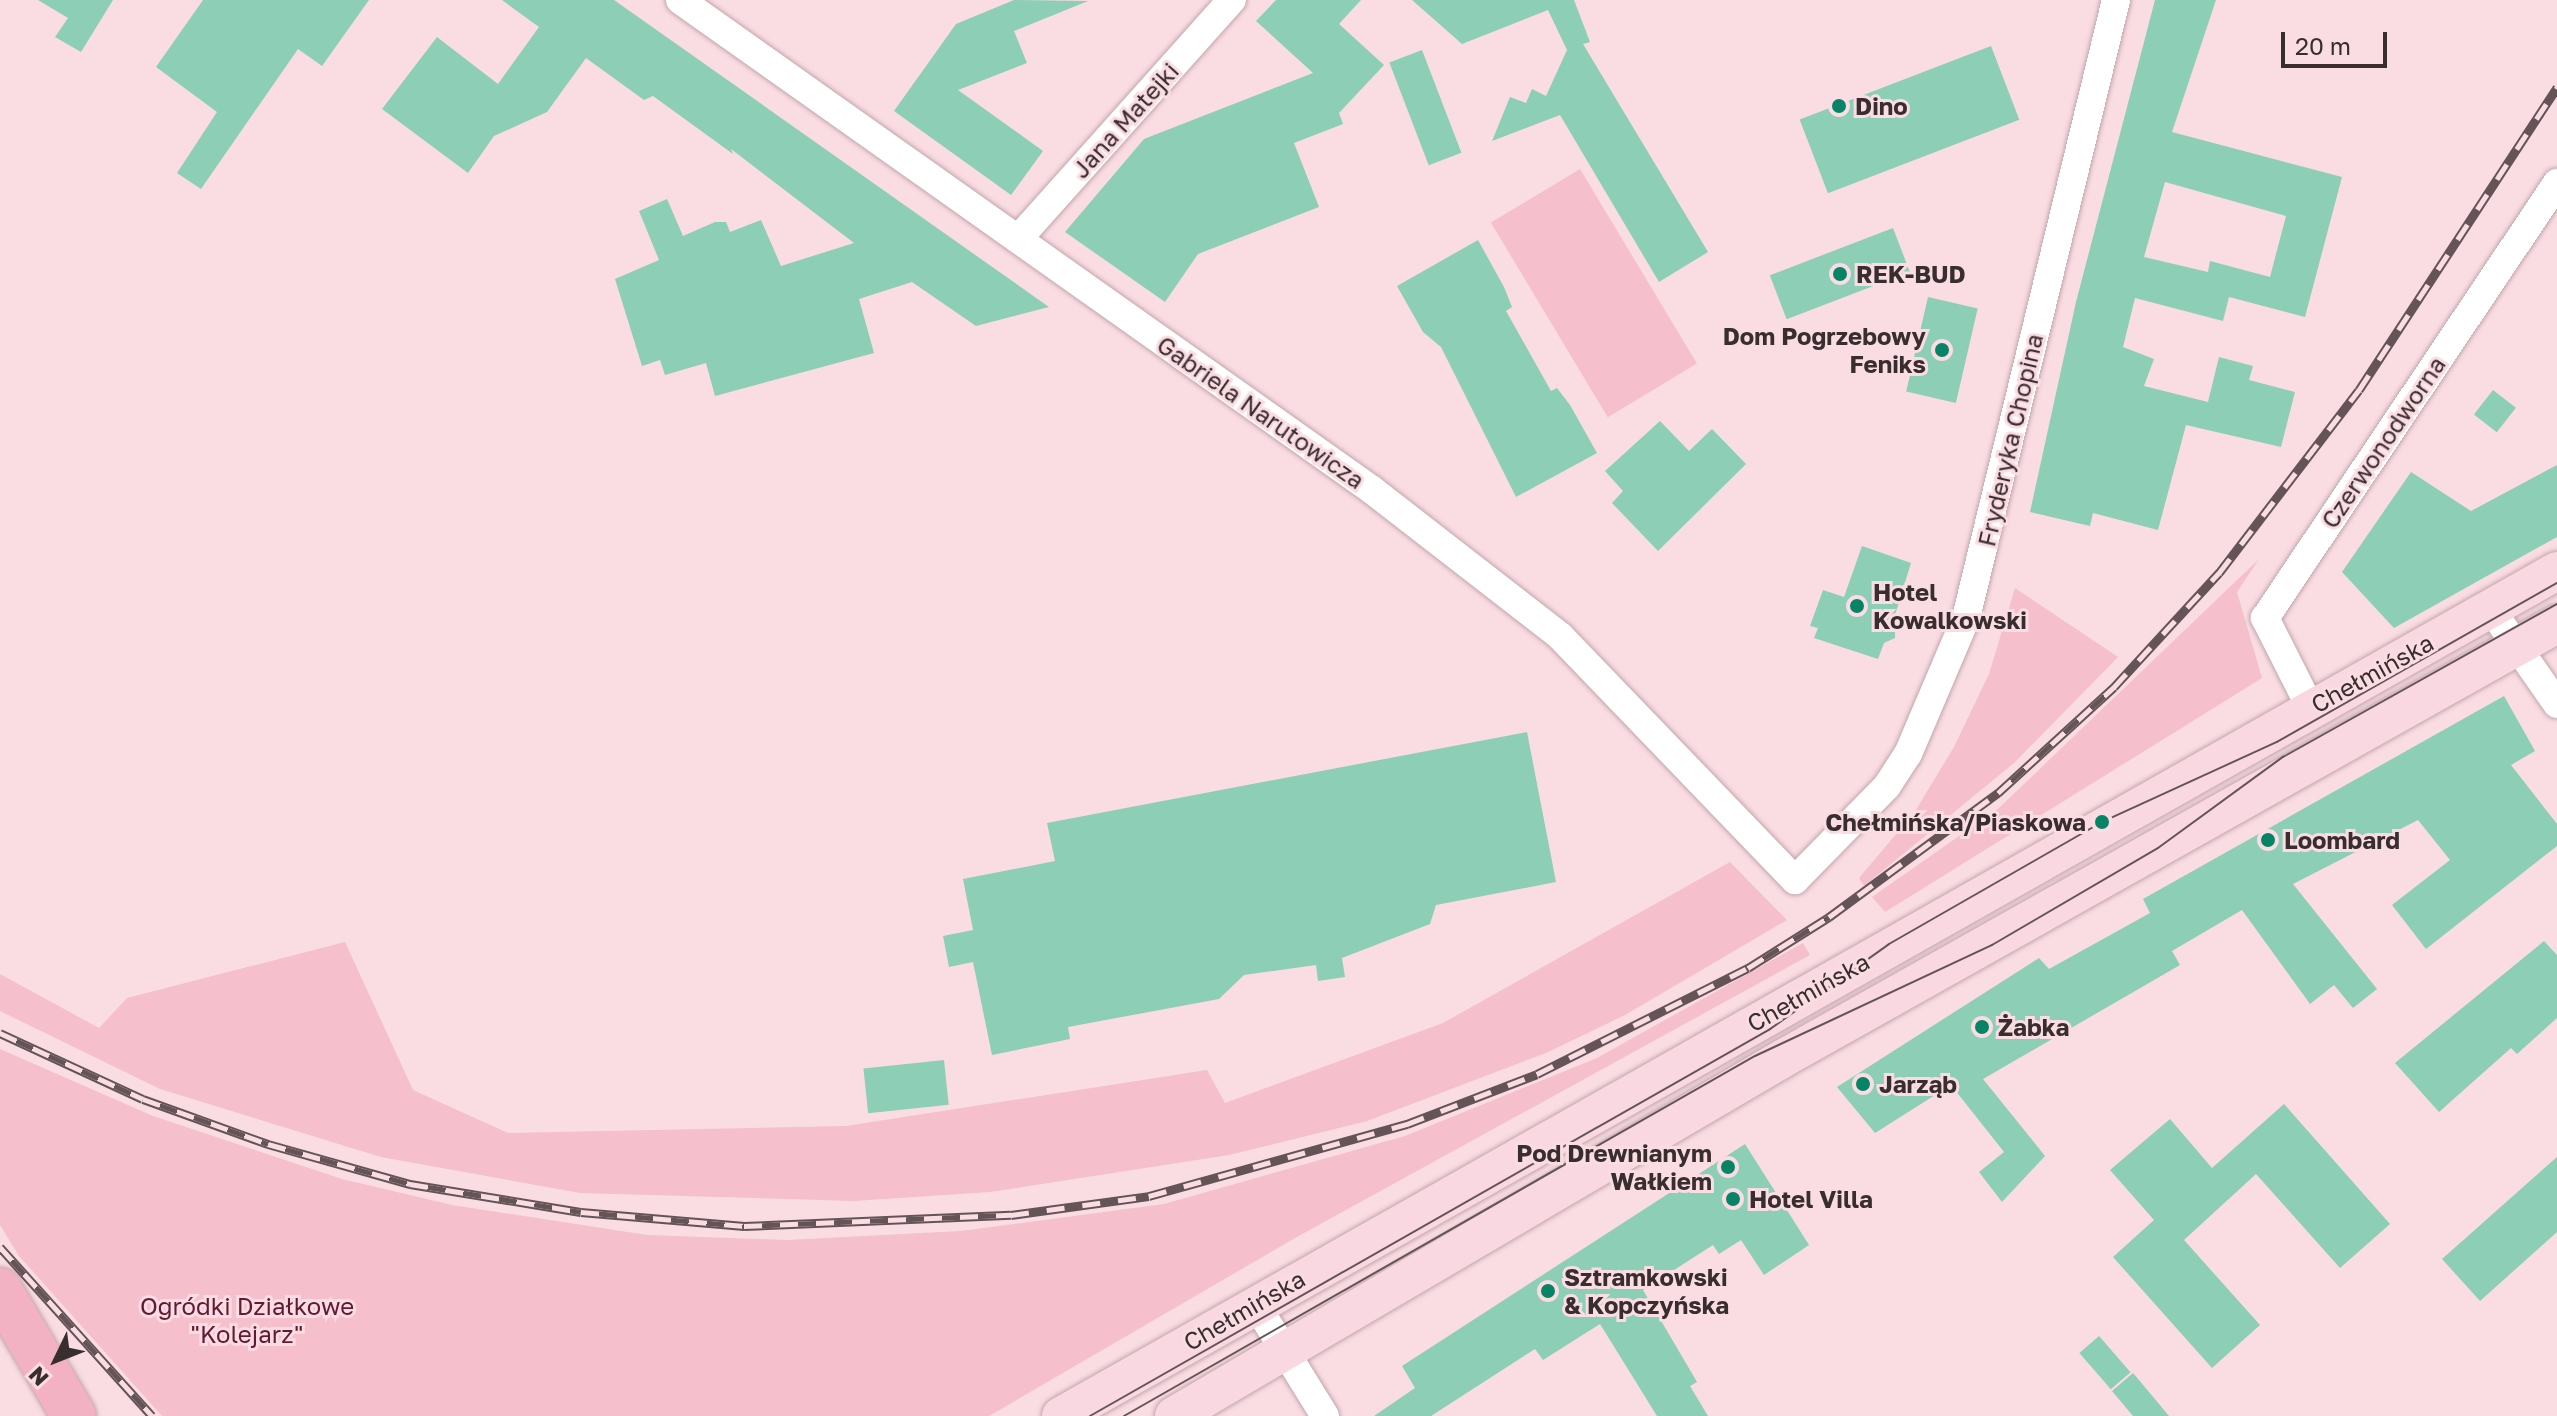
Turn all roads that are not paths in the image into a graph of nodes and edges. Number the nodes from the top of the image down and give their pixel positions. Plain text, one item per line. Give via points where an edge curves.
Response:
1 (680, 0) edge
2 (1231, 0) edge
3 (2116, 0) edge
4 (2557, 183) edge
5 (1018, 239) junction
6 (2557, 571) edge
7 (2490, 608) junction
8 (2557, 624) edge
9 (2513, 648) junction
10 (2557, 704) edge
11 (2310, 707) junction
12 (1795, 880) joint
13 (0, 1290) edge
14 (1255, 1303) junction
15 (1285, 1353) junction
16 (74, 1416) edge
17 (1061, 1416) edge
18 (1174, 1416) edge
19 (1325, 1416) edge

1 - 5 street, Gabriela Narutowicza
2 - 5 street, Jana Matejki
3 - 12 street, Fryderyka Chopina via 1966,618 1908,754 1879,795
4 - 11 street, Czerwonodworna via 2265,618
5 - 12 street, Gabriela Narutowicza via 1372,490 1560,636
6 - 7 main road, Chełmińska
7 - 9 street
7 - 11 main road, Chełmińska
8 - 9 main road, Chełmińska
9 - 10 street
9 - 15 main road, Chełmińska via 1814,1041
11 - 14 main road, Chełmińska
13 - 16 main road
14 - 15 street
14 - 17 main road, Chełmińska
15 - 18 main road, Chełmińska
15 - 19 street

